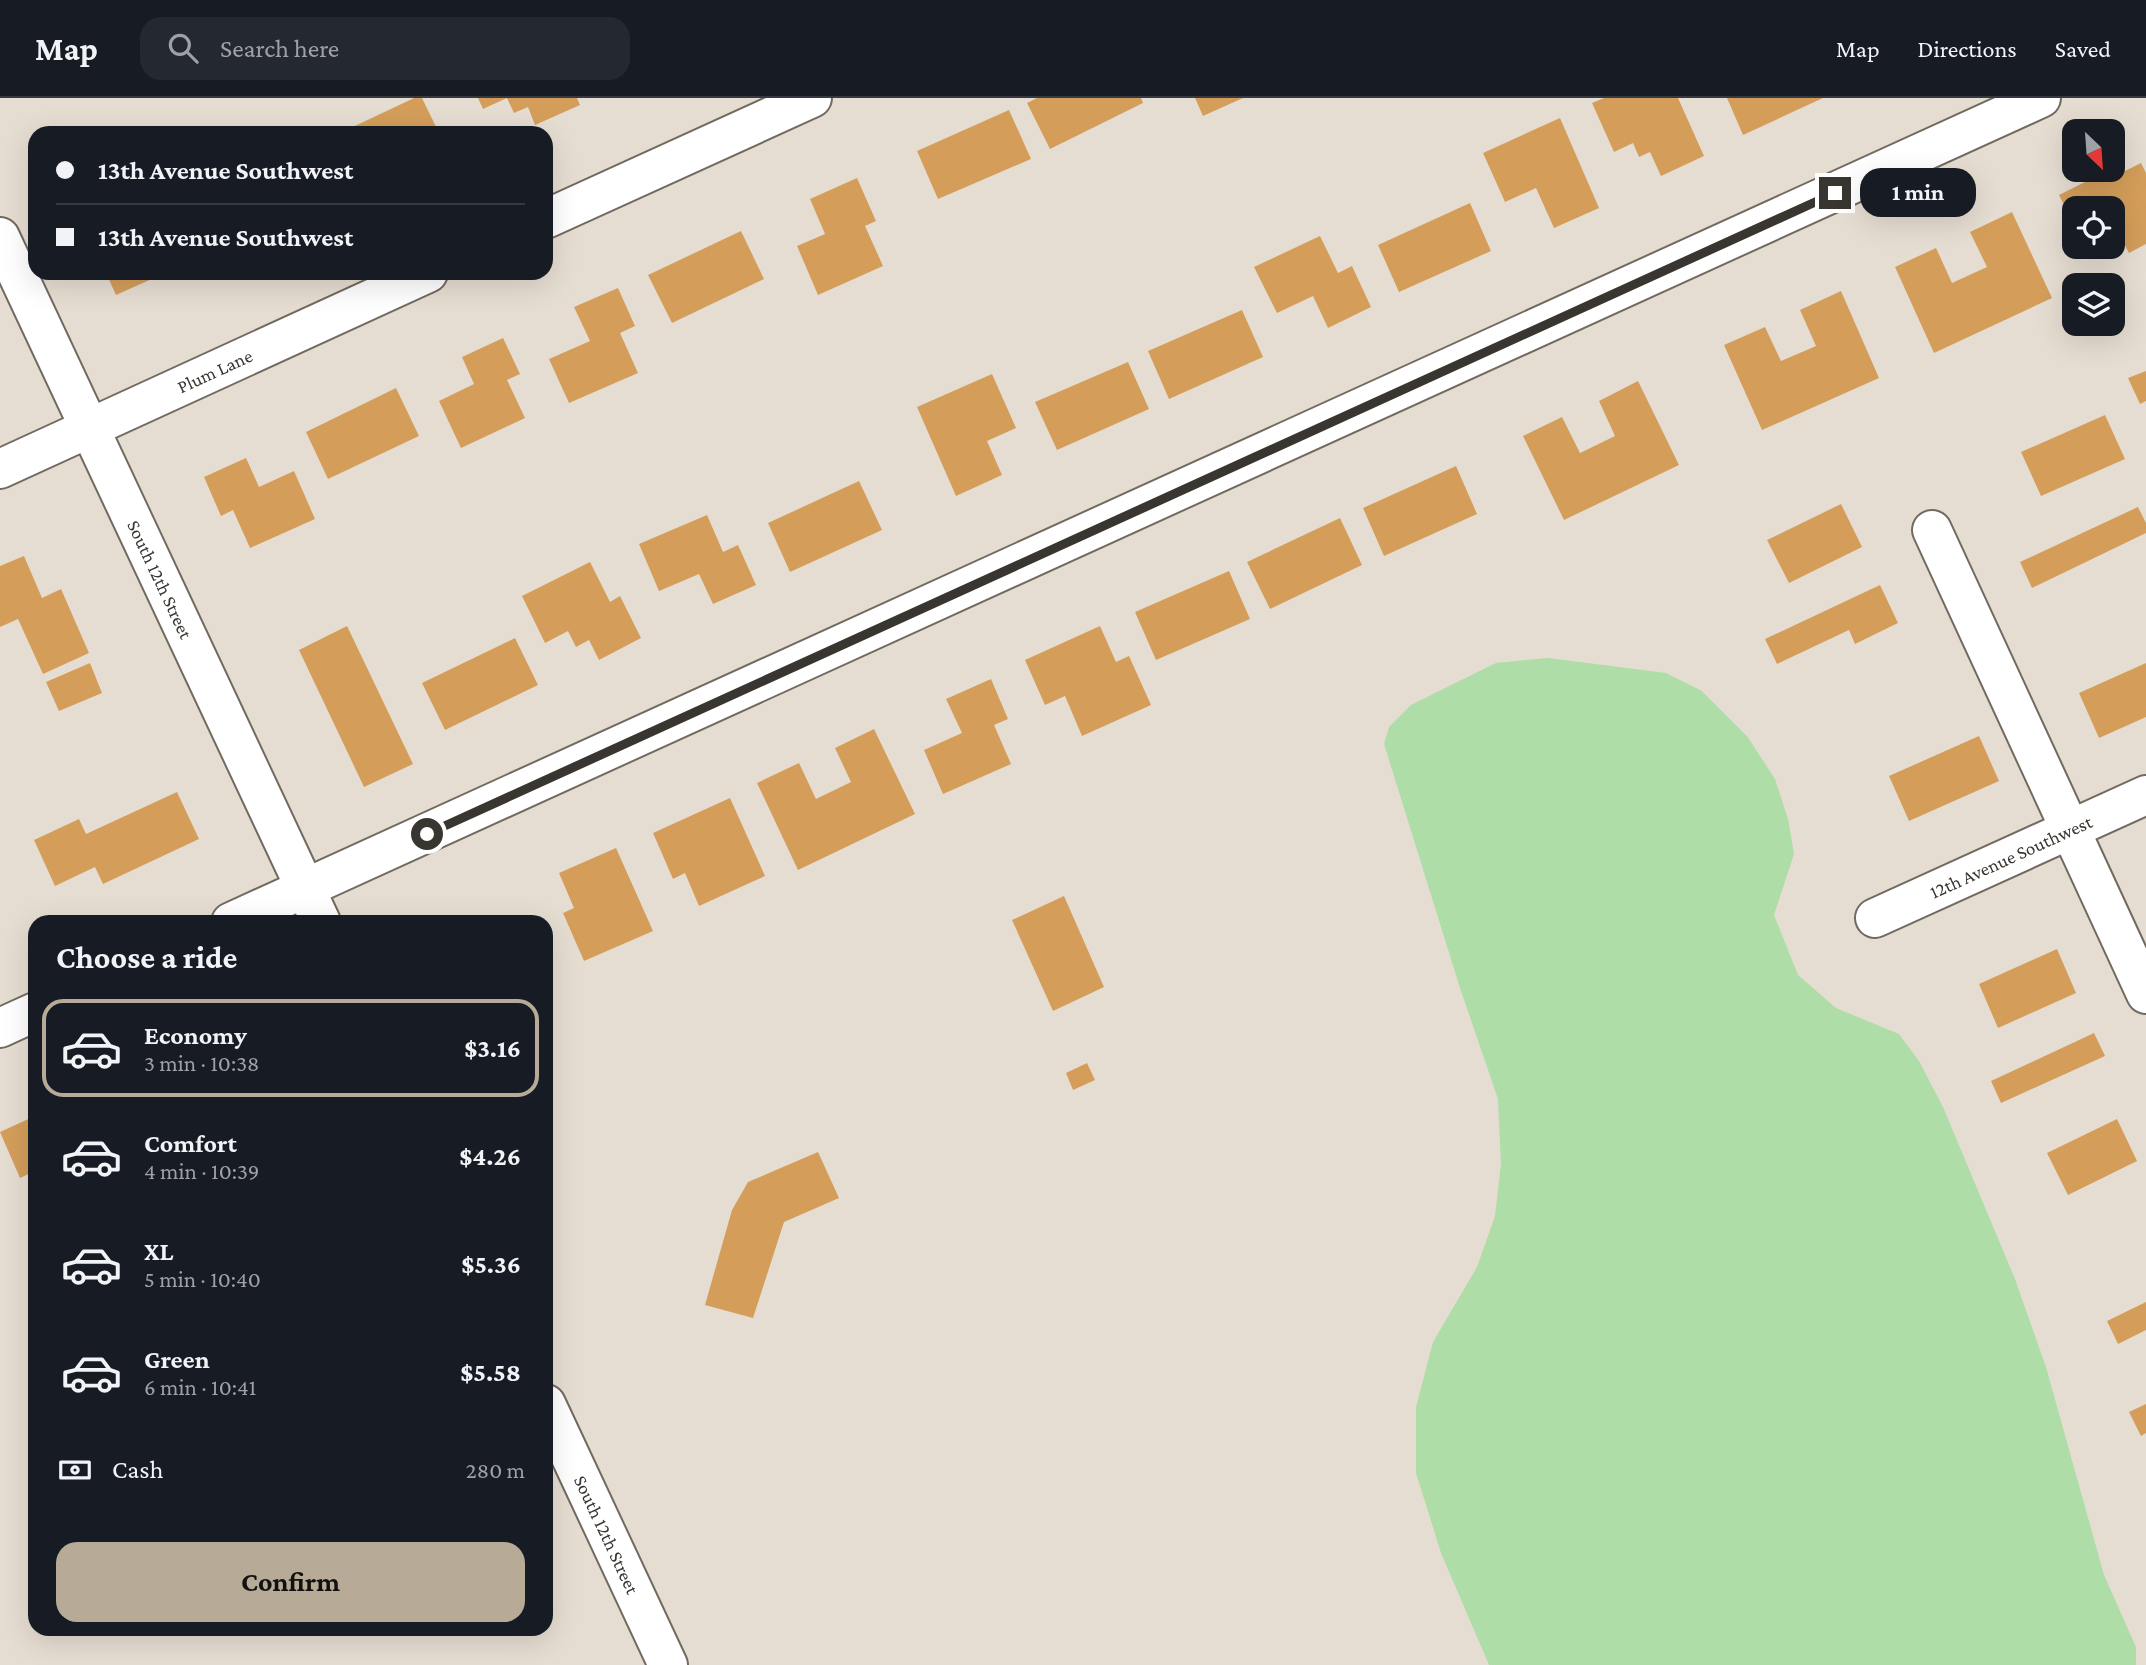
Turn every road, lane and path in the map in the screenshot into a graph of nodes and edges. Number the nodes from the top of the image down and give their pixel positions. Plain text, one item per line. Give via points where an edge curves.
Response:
1 (812, 98) edge
2 (2041, 98) edge
3 (553, 216) edge
4 (0, 237) edge
5 (413, 280) edge
6 (89, 428) junction
7 (0, 469) edge
8 (1932, 530) dead end
9 (2146, 795) edge
10 (2070, 830) junction
11 (313, 906) edge
12 (267, 915) edge
13 (1875, 918) dead end
14 (2146, 994) edge
15 (28, 1015) edge
16 (0, 1028) edge
17 (553, 1419) edge
18 (668, 1665) edge

1 - 3 street
2 - 11 street
4 - 6 street, South 12th Street
5 - 6 street, Plum Lane
6 - 7 street, Plum Lane
6 - 11 street, South 12th Street
8 - 10 street
9 - 10 street, 12th Avenue Southwest
10 - 13 street, 12th Avenue Southwest
10 - 14 street
11 - 12 street
15 - 16 street
17 - 18 street, South 12th Street

